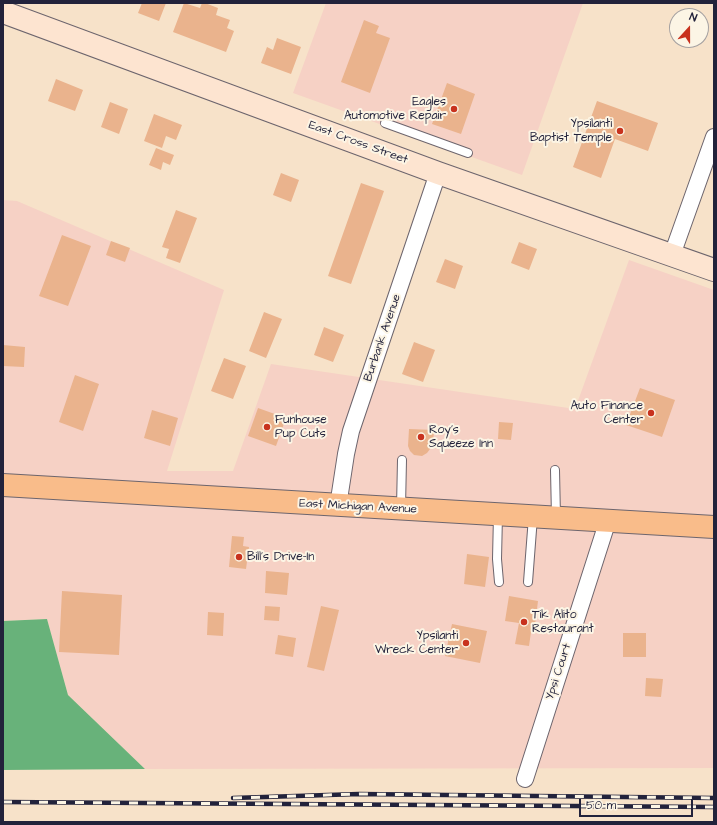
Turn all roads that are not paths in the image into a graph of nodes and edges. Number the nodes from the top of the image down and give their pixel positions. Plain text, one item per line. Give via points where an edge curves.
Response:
1 (7, 10) edge
2 (385, 123) dead end
3 (714, 137) edge
4 (468, 153) dead end
5 (438, 173) junction
6 (672, 255) junction
7 (714, 270) edge
8 (402, 460) dead end
9 (555, 470) dead end
10 (3, 485) edge
11 (338, 506) junction
12 (401, 509) junction
13 (498, 514) junction
14 (533, 516) junction
15 (556, 518) junction
16 (608, 520) junction
17 (714, 527) edge
18 (499, 582) dead end
19 (528, 582) dead end
20 (525, 779) dead end

1 - 5 street, East Cross Street
2 - 4 lane
3 - 6 street
5 - 6 street, East Cross Street
5 - 11 street, Burbank Avenue via 352,431
6 - 7 street, East Cross Street
8 - 12 lane
9 - 15 lane
10 - 11 main road, East Michigan Avenue
11 - 12 main road, East Michigan Avenue
12 - 13 main road, East Michigan Avenue
13 - 14 main road, East Michigan Avenue
13 - 18 lane
14 - 15 main road, East Michigan Avenue
14 - 19 lane
15 - 16 main road, East Michigan Avenue
16 - 17 main road, East Michigan Avenue
16 - 20 street, Ypsi Court

